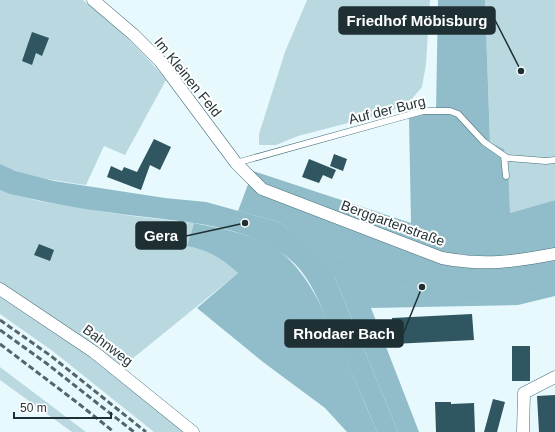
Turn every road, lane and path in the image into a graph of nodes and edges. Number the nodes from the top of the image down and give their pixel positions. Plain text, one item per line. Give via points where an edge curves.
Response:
1 (94, 0) edge
2 (504, 156) junction
3 (555, 160) edge
4 (236, 163) junction
5 (506, 176) dead end
6 (555, 254) edge
7 (0, 289) edge
8 (555, 377) edge
9 (193, 432) edge
10 (523, 432) edge

1 - 4 street, Im Kleinen Feld via 160,61
2 - 3 lane, Auf der Burg
2 - 4 lane, Auf der Burg via 484,142 458,114 439,110 423,111
2 - 5 lane
4 - 6 street, Berggartenstraße via 262,189 442,258 464,262 510,262
7 - 9 street, Bahnweg via 94,352
8 - 10 street via 524,393

